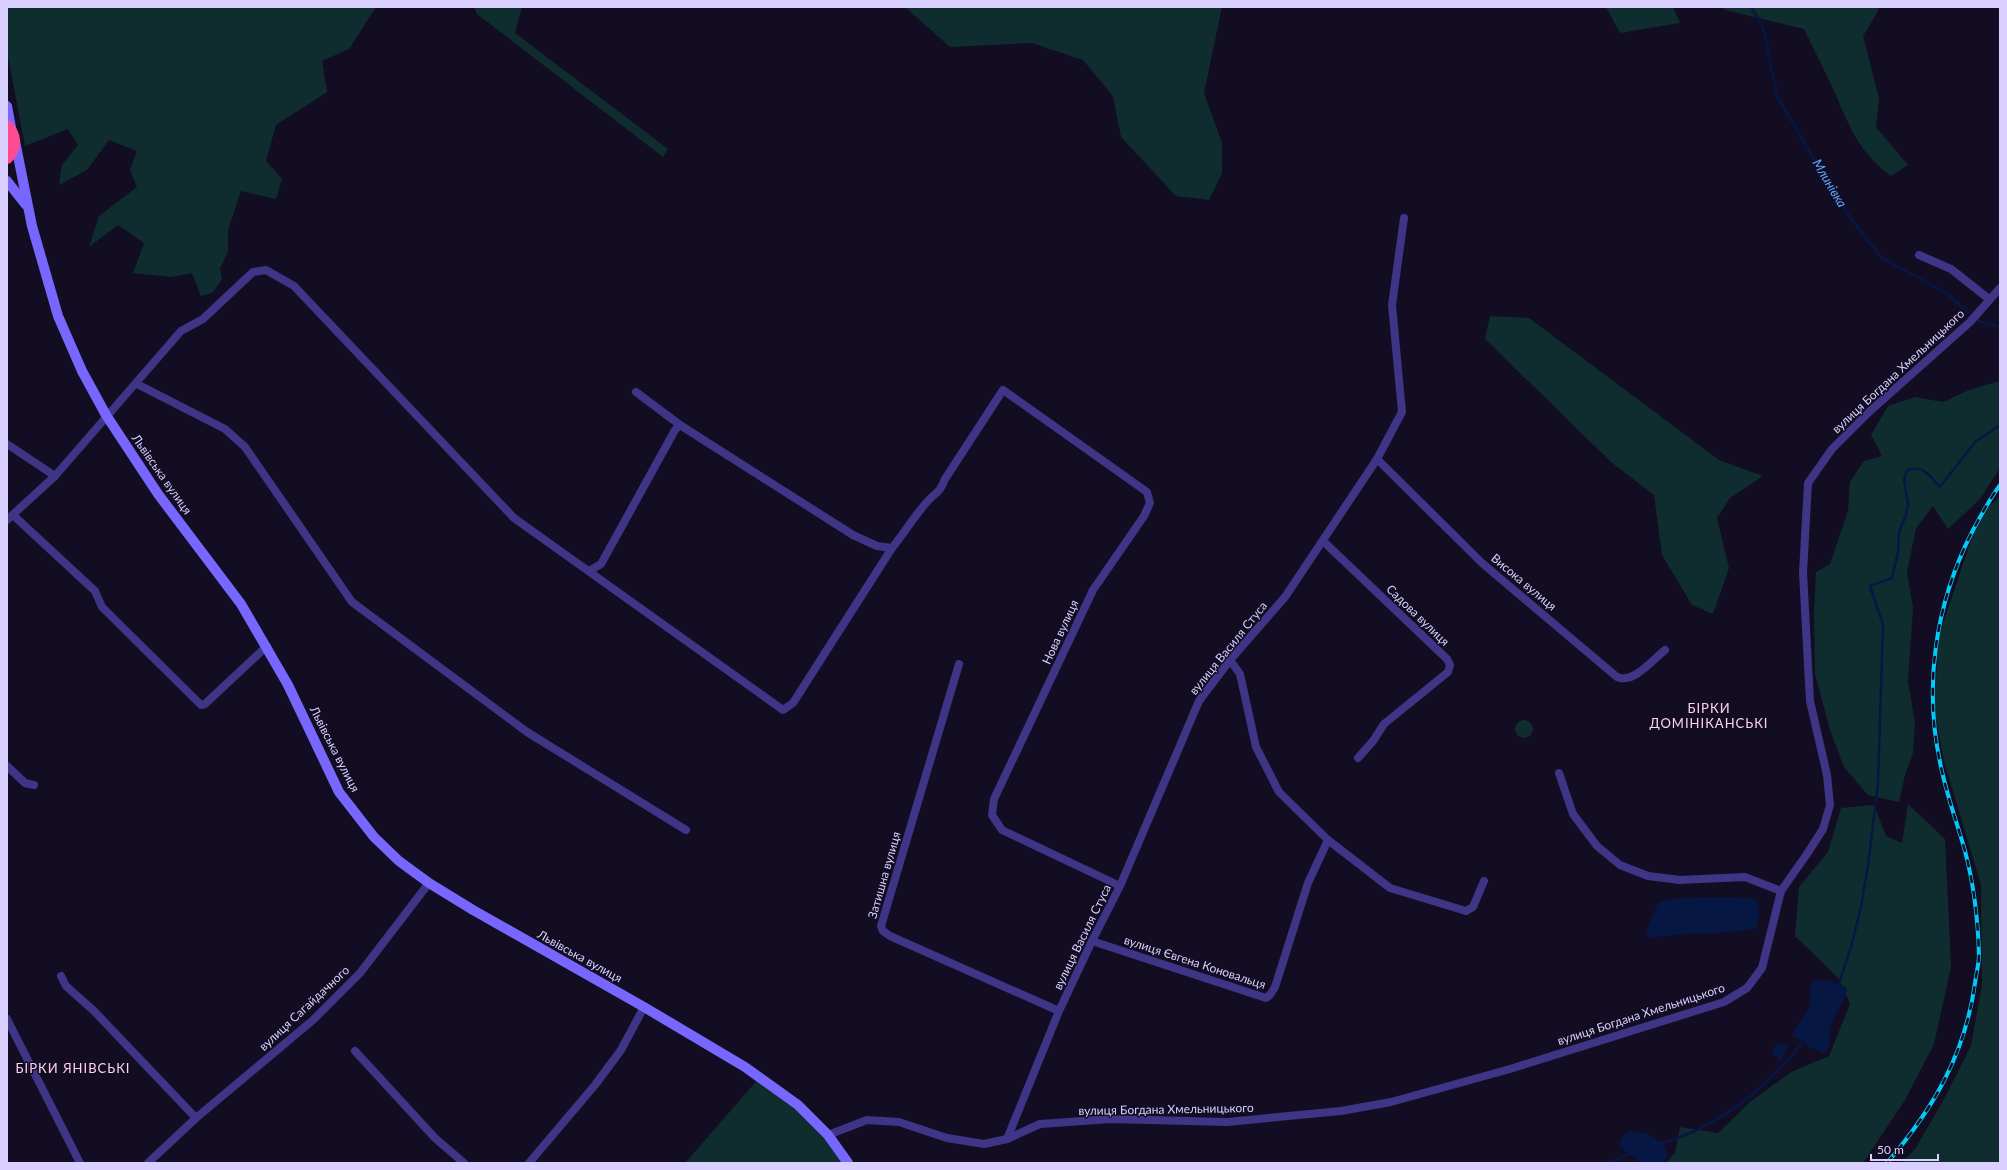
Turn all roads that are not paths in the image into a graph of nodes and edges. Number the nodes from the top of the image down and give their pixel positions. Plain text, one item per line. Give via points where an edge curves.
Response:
1 (7, 106) edge
2 (11, 133) edge
3 (7, 158) edge
4 (7, 181) edge
5 (27, 207) junction
6 (1404, 218) dead end
7 (1919, 255) dead end
8 (2000, 288) edge
9 (1989, 299) junction
10 (137, 384) junction
11 (636, 392) dead end
12 (106, 415) junction
13 (680, 425) junction
14 (7, 444) edge
15 (1377, 459) junction
16 (54, 476) junction
17 (10, 518) edge
18 (1323, 541) junction
19 (892, 548) junction
20 (589, 571) junction
21 (267, 646) junction
22 (1665, 650) dead end
23 (1230, 660) junction
24 (959, 664) dead end
25 (1358, 758) dead end
26 (7, 766) edge
27 (1559, 773) dead end
28 (34, 785) dead end
29 (686, 830) dead end
30 (1328, 840) junction
31 (1484, 881) dead end
32 (429, 883) junction
33 (1120, 886) junction
34 (1781, 891) junction
35 (1092, 941) junction
36 (61, 976) dead end
37 (644, 1007) junction
38 (1059, 1011) junction
39 (7, 1019) edge
40 (355, 1051) dead end
41 (196, 1118) junction
42 (828, 1135) junction
43 (1007, 1139) junction
44 (80, 1163) edge
45 (148, 1163) edge
46 (464, 1163) edge
47 (530, 1163) edge
48 (848, 1163) edge

1 - 2 main road, Львівська вулиця
2 - 3 highway via 12,152
2 - 5 main road, Львівська вулиця
4 - 5 main road, Львівська вулиця
5 - 12 main road, Львівська вулиця via 58,316 82,371
6 - 15 street, вулиця Василя Стуса via 1392,305 1402,412
7 - 9 street via 1951,269
8 - 9 street, вулиця Богдана Хмельницького
9 - 34 street, вулиця Богдана Хмельницького via 1970,322 1869,412 1832,449 1808,483 1802,573 1810,701 1827,775 1830,805 1823,829
10 - 12 street
10 - 20 street via 181,332 203,319 253,272 266,270 294,286 514,518
10 - 29 street via 225,429 245,447 352,602 527,732
11 - 13 street
12 - 16 street
12 - 21 main road, Львівська вулиця via 158,494 241,604
13 - 19 street via 853,535 877,546
13 - 20 street via 601,564
14 - 16 street
15 - 18 street, вулиця Василя Стуса
15 - 22 street, Висока вулиця via 1482,563 1617,677 1623,680 1631,678
16 - 17 street
17 - 21 street via 95,591 102,608 201,705
18 - 23 street, вулиця Василя Стуса via 1285,597
18 - 25 street, Садова вулиця via 1447,659 1450,665 1448,672 1384,724
19 - 20 street via 793,703 782,710
19 - 33 street, Нова вулиця via 926,502 941,489 1003,390 1147,492 1150,503 1144,516 1093,590 994,798 992,815 1002,830
21 - 32 main road, Львівська вулиця via 339,792 374,837 399,861
23 - 30 street via 1240,674 1256,747 1279,792
23 - 33 street, вулиця Василя Стуса via 1199,701
24 - 38 street, Затишна вулиця via 881,926 890,936
26 - 28 street via 25,783
27 - 34 street via 1573,814 1597,846 1620,865 1648,876 1680,880 1745,877
30 - 31 street via 1390,888 1466,911 1473,907
30 - 35 street, вулиця Євгена Коновальця via 1308,883 1275,987 1266,998
32 - 37 main road, Львівська вулиця
32 - 41 street, вулиця Сагайдачного via 360,974 313,1020
33 - 35 street, вулиця Василя Стуса
34 - 43 street, вулиця Богдана Хмельницького via 1762,968 1747,988 1724,1002 1510,1069 1391,1102 1334,1112 1227,1122 1111,1119 1040,1124
35 - 38 street, вулиця Василя Стуса
36 - 41 street via 66,986 94,1011
37 - 42 main road, Львівська вулиця via 745,1067 798,1105
37 - 47 street via 620,1050 595,1085
38 - 43 street, вулиця Василя Стуса
39 - 44 street
40 - 46 street via 435,1138
41 - 45 street, вулиця Сагайдачного
42 - 43 street, вулиця Богдана Хмельницького via 867,1120 899,1122 947,1138 984,1144
42 - 48 main road, Львівська вулиця

